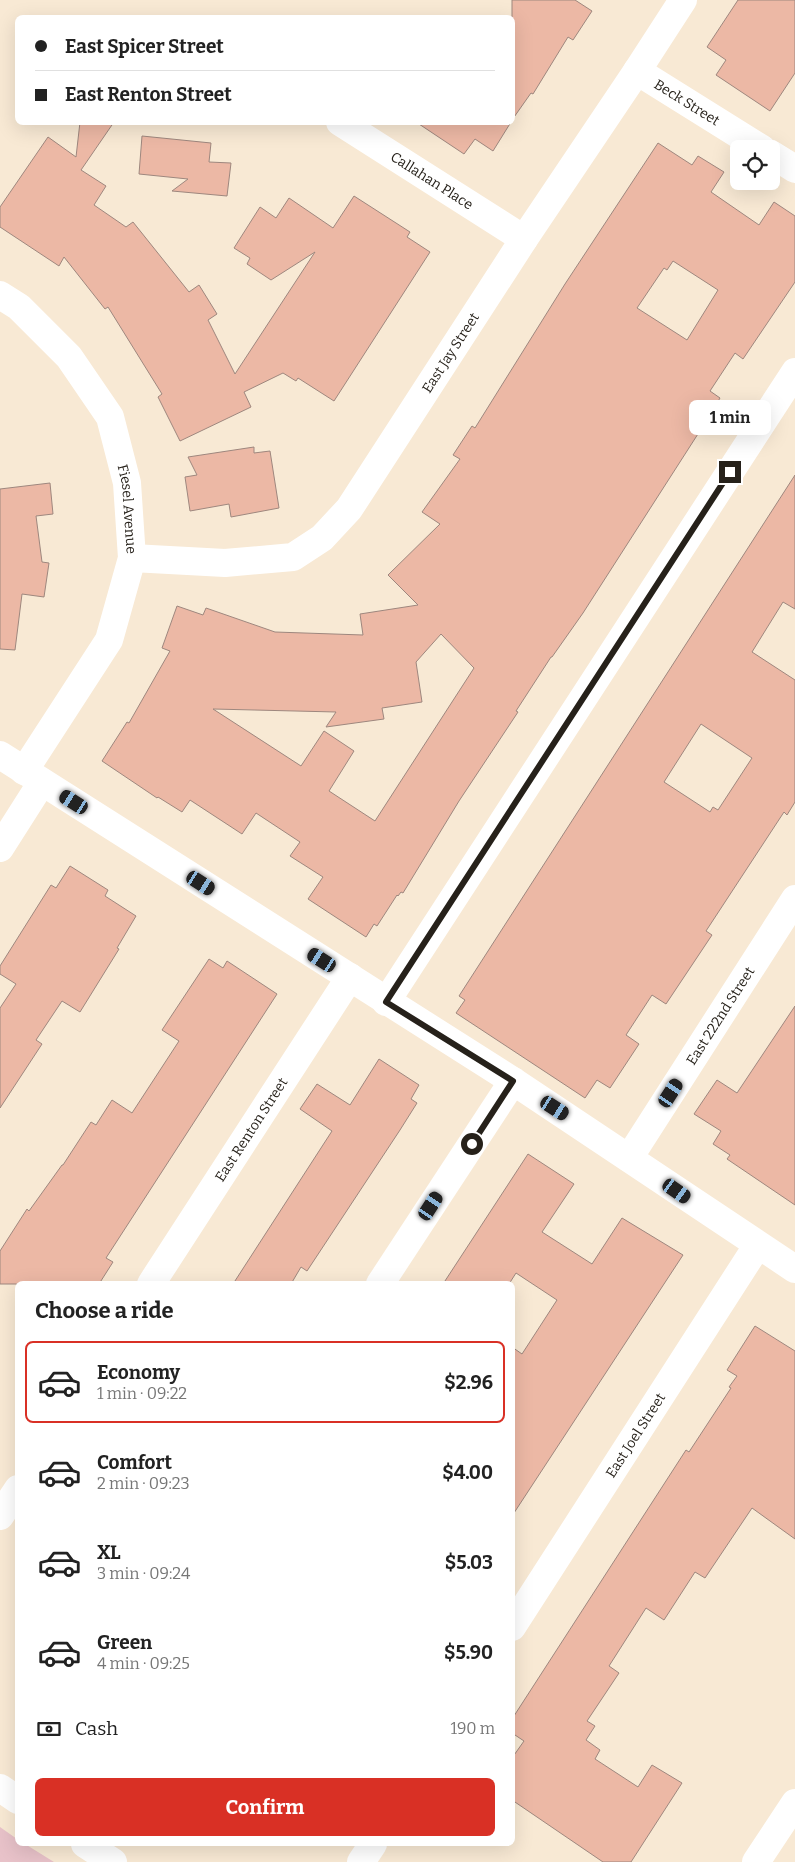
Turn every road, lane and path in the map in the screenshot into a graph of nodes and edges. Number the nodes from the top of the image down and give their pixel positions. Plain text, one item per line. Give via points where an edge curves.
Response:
1 (682, 0) edge
2 (637, 71) junction
3 (345, 125) edge
4 (748, 140) edge
5 (780, 160) edge
6 (795, 169) edge
7 (524, 239) junction
8 (0, 295) edge
9 (795, 372) edge
10 (132, 558) junction
11 (0, 755) edge
12 (33, 776) junction
13 (0, 848) edge
14 (795, 899) edge
15 (350, 977) junction
16 (386, 1002) junction
17 (513, 1081) junction
18 (629, 1158) junction
19 (757, 1246) junction
20 (795, 1269) edge
21 (153, 1281) edge
22 (382, 1281) edge
23 (15, 1494) edge
24 (0, 1516) edge
25 (515, 1622) edge
26 (0, 1788) edge
27 (15, 1798) edge
28 (795, 1802) edge
29 (88, 1846) edge
30 (372, 1846) edge
31 (113, 1862) edge
32 (362, 1862) edge
33 (756, 1862) edge

1 - 2 street, East Jay Street
2 - 4 street, Beck Street
2 - 7 street, East Jay Street
3 - 7 street, Callahan Place
5 - 6 street
7 - 10 street, East Jay Street via 349,509 322,538 293,557 260,561 225,563
8 - 10 street, Fiesel Avenue via 18,307 70,357 110,418 127,483
9 - 16 street
10 - 12 street, Fiesel Avenue via 109,640
11 - 12 street
12 - 13 street
12 - 15 street
14 - 18 street, East 222nd Street
15 - 16 street
15 - 21 street, East Renton Street
16 - 17 street
17 - 18 street
17 - 22 street
18 - 19 street
19 - 20 street
19 - 25 street, East Joel Street
23 - 24 street
26 - 27 street
28 - 33 street
29 - 31 street
30 - 32 street

